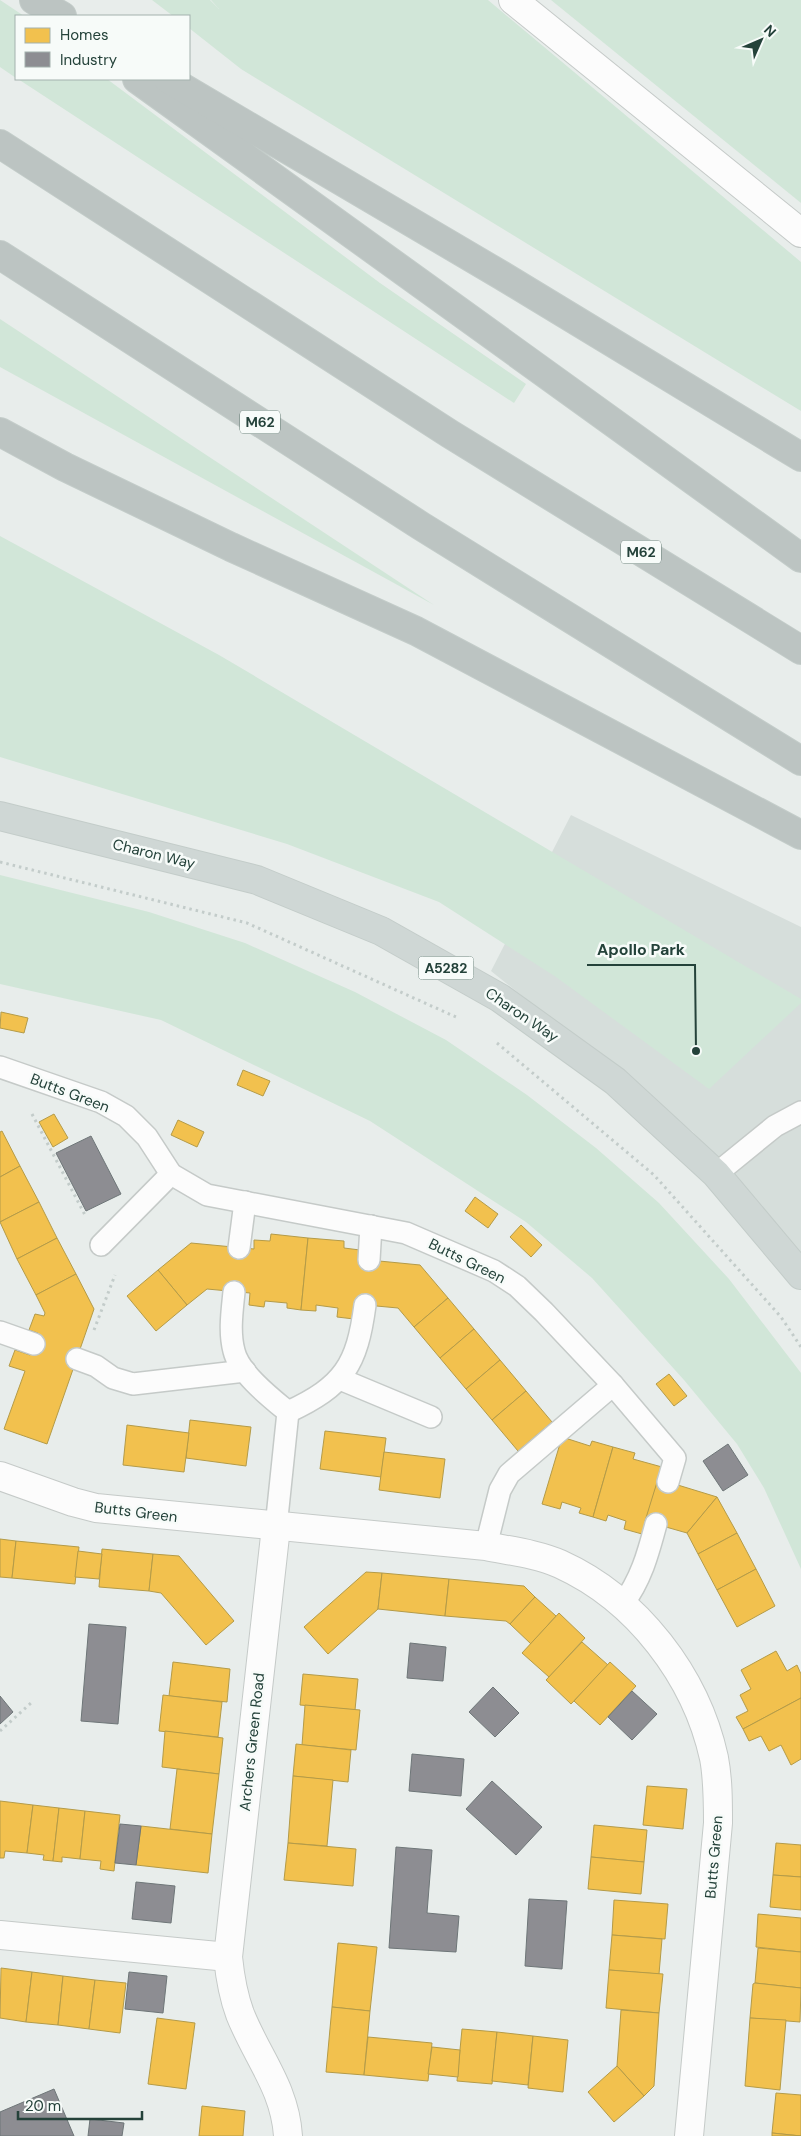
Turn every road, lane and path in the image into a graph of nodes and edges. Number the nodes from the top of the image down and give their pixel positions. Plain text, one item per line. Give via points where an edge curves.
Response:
1 (28, 0) edge
2 (34, 0) edge
3 (513, 0) edge
4 (49, 15) edge
5 (60, 15) edge
6 (138, 80) edge
7 (170, 80) edge
8 (0, 144) edge
9 (801, 233) edge
10 (0, 255) edge
11 (0, 432) edge
12 (801, 457) edge
13 (801, 558) edge
14 (801, 650) edge
15 (801, 761) edge
16 (0, 816) edge
17 (801, 835) edge
18 (0, 862) edge
19 (460, 1019) dead end
20 (493, 1039) dead end
21 (4, 1069) edge
22 (801, 1112) edge
23 (171, 1174) junction
24 (716, 1174) junction
25 (245, 1202) junction
26 (372, 1226) junction
27 (101, 1245) junction
28 (239, 1248) dead end
29 (369, 1260) dead end
30 (801, 1275) edge
31 (234, 1292) dead end
32 (366, 1305) dead end
33 (0, 1332) edge
34 (34, 1344) dead end
35 (801, 1347) edge
36 (79, 1360) joint
37 (245, 1371) junction
38 (340, 1379) junction
39 (613, 1385) junction
40 (288, 1412) junction
41 (430, 1417) dead end
42 (0, 1476) edge
43 (668, 1482) dead end
44 (656, 1524) dead end
45 (276, 1527) junction
46 (486, 1546) junction
47 (622, 1605) junction
48 (31, 1703) dead end
49 (0, 1731) edge
50 (0, 1935) edge
51 (228, 1957) junction
52 (294, 2136) edge
53 (689, 2136) edge

1 - 4 highway
2 - 5 highway
3 - 9 street
6 - 13 highway
7 - 12 highway via 502,275
8 - 14 highway, M62 via 450,434
10 - 15 highway, M62 via 421,526
11 - 17 highway via 231,547 416,631
16 - 24 main road, Charon Way / A5282 via 257,880 380,932 500,998 615,1081
18 - 19 path via 247,922
20 - 35 path via 654,1175 781,1317
21 - 23 lane, Butts Green via 102,1102 126,1116 147,1137
21 - 27 path
22 - 24 lane via 775,1126
23 - 25 lane, Butts Green via 207,1195
23 - 27 lane
24 - 30 main road, Charon Way / A5282
25 - 26 lane, Butts Green
25 - 28 lane
26 - 29 lane
26 - 39 lane, Butts Green via 406,1233 494,1270 517,1286 544,1312
27 - 36 path via 116,1272
31 - 37 lane via 231,1328 234,1353
32 - 38 lane via 358,1345
33 - 34 lane
36 - 37 lane via 96,1366 113,1378 133,1384
37 - 40 lane
38 - 40 lane via 319,1396
38 - 41 lane
39 - 43 lane, Butts Green via 675,1458
39 - 46 lane via 509,1474 500,1490
40 - 45 lane
42 - 45 street, Butts Green via 96,1508
44 - 47 lane via 644,1568
45 - 46 street, Butts Green
45 - 51 street, Archers Green Road
46 - 47 street, Butts Green via 560,1564 585,1577
47 - 53 street, Butts Green via 654,1637 685,1682 714,1757 718,1787 718,1822
48 - 49 path
50 - 51 street
51 - 52 street, Archers Green Road via 232,1991 241,2016 270,2071

